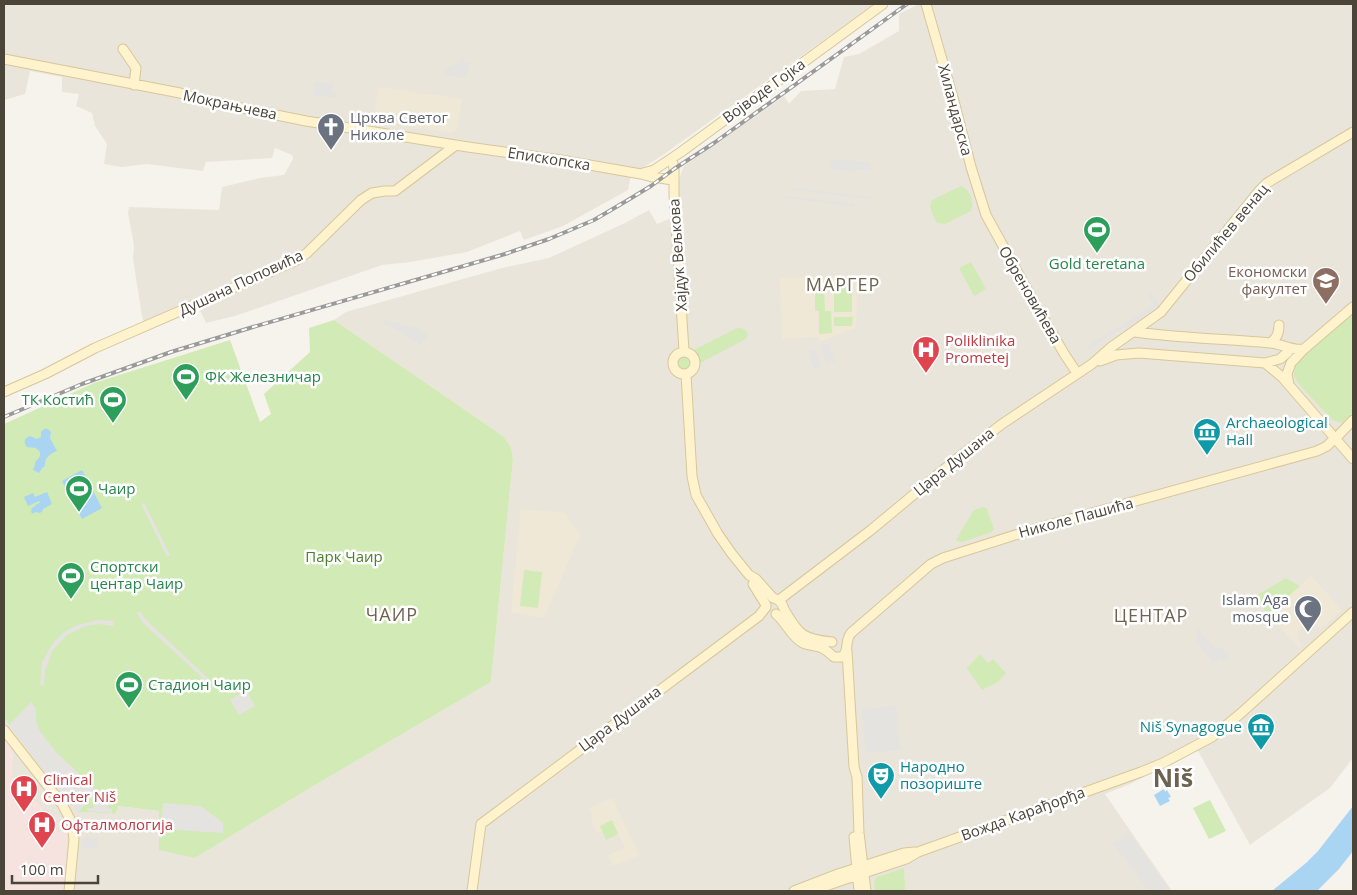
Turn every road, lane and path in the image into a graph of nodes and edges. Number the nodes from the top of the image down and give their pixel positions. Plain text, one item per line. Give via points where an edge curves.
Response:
1 (883, 4) edge
2 (926, 4) edge
3 (123, 49) dead end
4 (4, 60) edge
5 (134, 85) junction
6 (1353, 132) edge
7 (456, 145) junction
8 (672, 158) junction
9 (641, 174) junction
10 (673, 180) junction
11 (986, 215) joint
12 (1353, 307) edge
13 (1279, 325) dead end
14 (1135, 332) junction
15 (1270, 343) junction
16 (1288, 349) junction
17 (1304, 349) junction
18 (684, 351) junction
19 (1139, 353) junction
20 (1265, 363) junction
21 (1092, 364) junction
22 (1078, 373) junction
23 (686, 374) junction
24 (1288, 381) junction
25 (4, 392) edge
26 (1353, 420) edge
27 (1335, 439) junction
28 (1353, 459) edge
29 (773, 606) junction
30 (1353, 612) edge
31 (832, 642) junction
32 (847, 648) junction
33 (830, 652) junction
34 (838, 658) junction
35 (848, 675) junction
36 (4, 730) edge
37 (860, 871) junction
38 (69, 891) edge
39 (472, 891) edge
40 (794, 891) edge
41 (811, 891) edge
42 (859, 891) edge
43 (866, 891) edge

1 - 8 street, Војводе Гојка
2 - 11 street, Хиландарска
3 - 5 street via 136,68
4 - 5 street, Мокрањчева
5 - 7 street, Мокрањчева via 306,121
6 - 14 street, Обилићев венац via 1267,183 1161,312
7 - 9 street, Епископска
7 - 25 street, Душана Поповића via 395,191 372,194 360,200 295,261 95,348
8 - 9 street, Војводе Гојка
8 - 10 street, Хајдук Вељкова
9 - 10 street, Епископска
10 - 18 street, Хајдук Вељкова
11 - 22 street, Обреновићева
12 - 17 street
13 - 15 street via 1278,335
14 - 15 street
14 - 19 street via 1130,343
14 - 21 street, Цара Душана
15 - 16 street
16 - 17 street
16 - 20 street via 1285,356
16 - 24 street
17 - 24 street via 1290,366
18 - 23 street via 691,353 695,360 695,367
18 - 23 street via 674,356 672,363 677,372
19 - 20 street
19 - 21 street via 1116,355
20 - 24 street
21 - 22 street, Цара Душана
22 - 29 street, Цара Душана via 959,457
23 - 29 street via 696,496 718,534 749,575 756,579
24 - 27 street
26 - 27 street, Николе Пашића
27 - 28 street
27 - 32 street, Николе Пашића via 1317,451 1028,531 943,558 929,566 851,633
29 - 31 street via 801,634
29 - 33 street via 797,639
29 - 39 street, Цара Душана via 481,824
30 - 37 street, Вожда Карађорђа via 1204,742 1152,768
31 - 32 street via 840,640
31 - 33 street
32 - 34 street, Николе Пашића via 844,656
32 - 35 street
33 - 34 street
34 - 35 street
35 - 37 street
36 - 38 street via 68,812 74,839
37 - 40 street, Вожда Карађорђа via 838,874
37 - 41 street, Вожда Карађорђа
37 - 42 street
37 - 43 street

